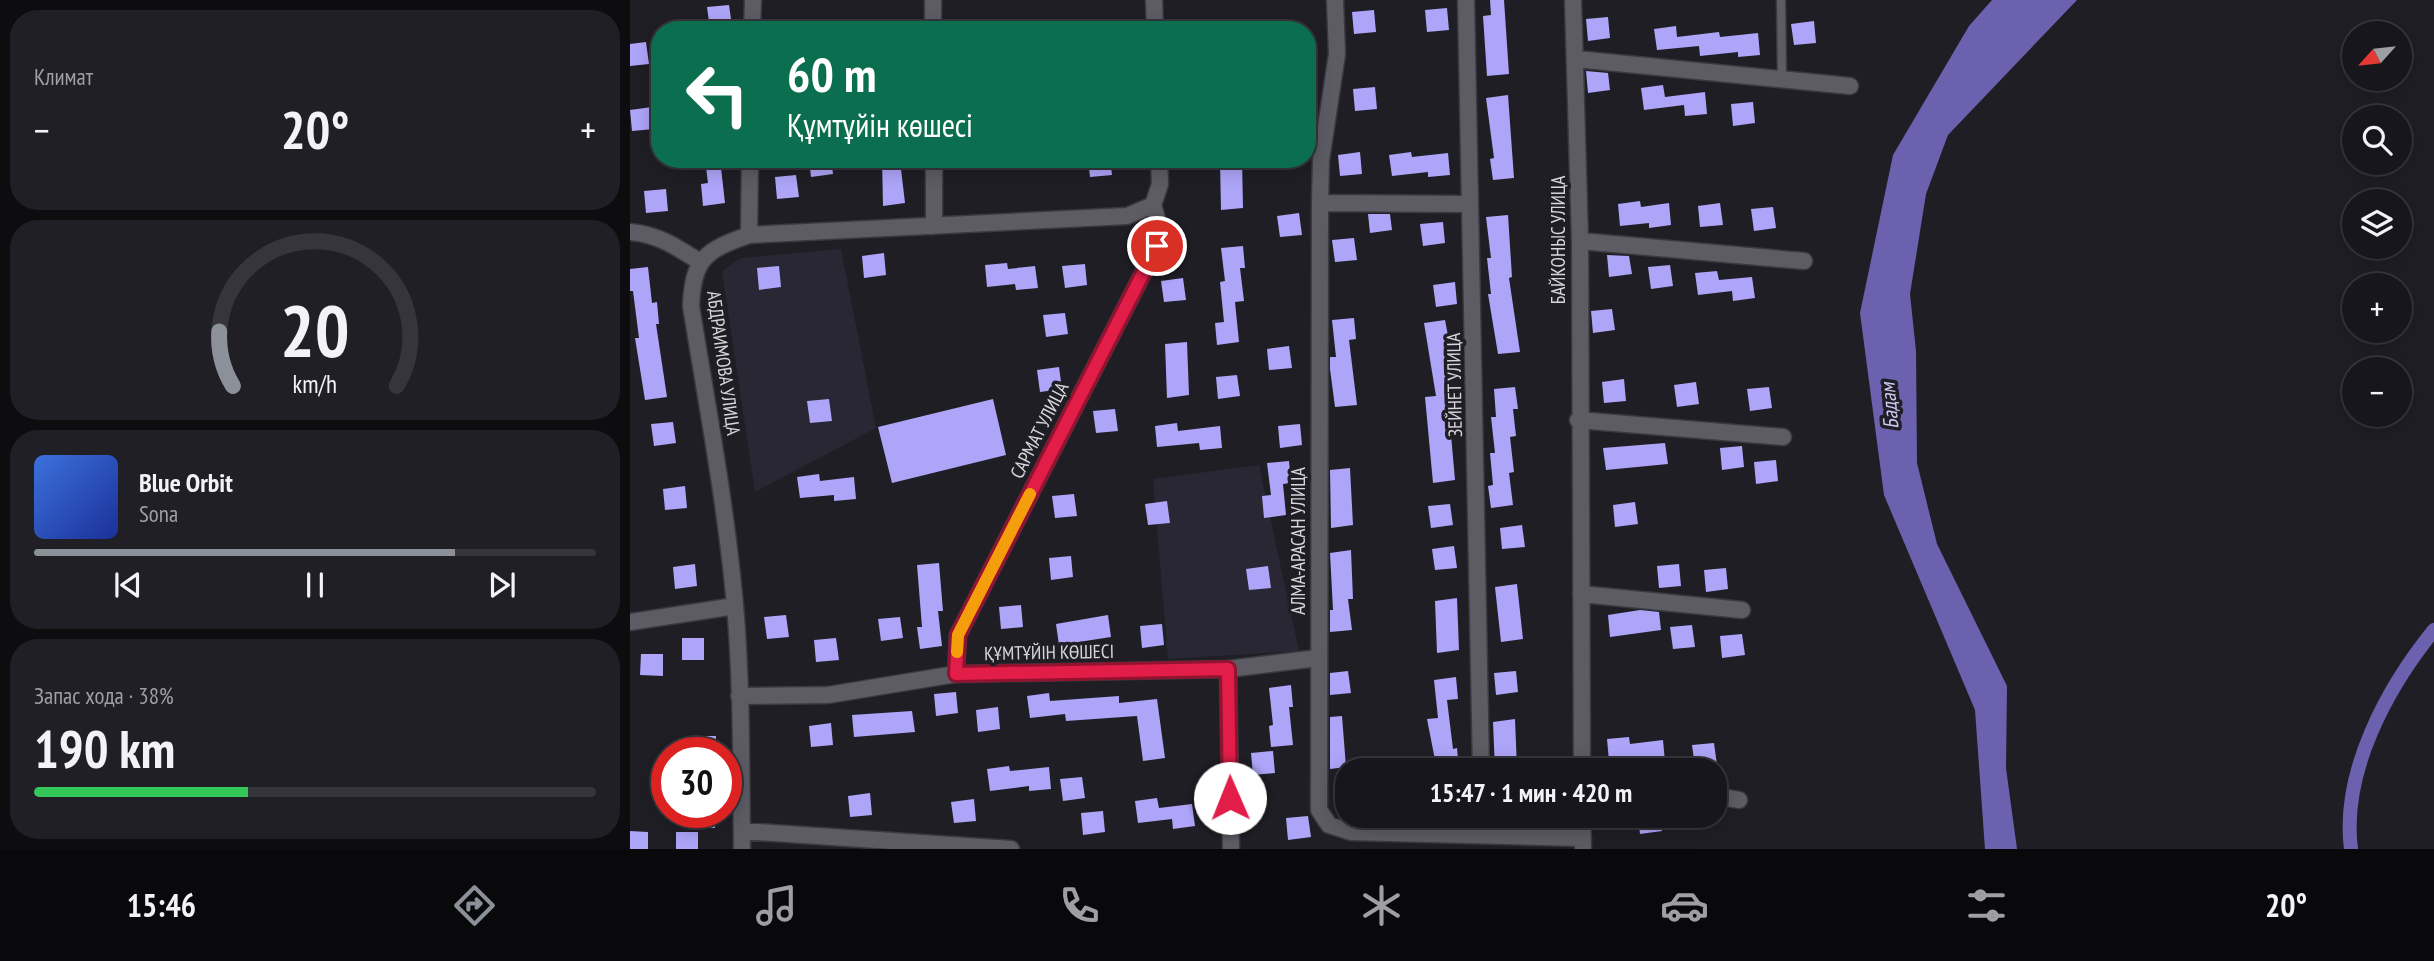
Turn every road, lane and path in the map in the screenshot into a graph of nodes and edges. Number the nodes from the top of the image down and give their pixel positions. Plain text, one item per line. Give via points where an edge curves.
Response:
1 (753, 0) edge
2 (933, 0) edge
3 (1154, 0) edge
4 (1335, 0) edge
5 (1466, 0) edge
6 (1573, 0) edge
7 (1781, 0) edge
8 (752, 21) edge
9 (933, 21) edge
10 (1155, 21) edge
11 (1576, 59) junction
12 (1782, 79) junction
13 (1850, 86) dead end
14 (750, 168) edge
15 (934, 168) edge
16 (1159, 168) edge
17 (1320, 203) junction
18 (1470, 204) junction
19 (1153, 205) junction
20 (934, 226) junction
21 (630, 232) edge
22 (749, 235) junction
23 (1580, 241) junction
24 (1804, 261) dead end
25 (699, 262) junction
26 (1578, 420) junction
27 (1783, 437) dead end
28 (1581, 594) junction
29 (735, 606) junction
30 (1742, 610) dead end
31 (630, 622) edge
32 (1318, 658) junction
33 (1228, 669) junction
34 (956, 674) junction
35 (739, 696) junction
36 (1481, 758) edge
37 (1582, 758) edge
38 (1727, 798) edge
39 (1739, 800) dead end
40 (1482, 828) edge
41 (742, 831) junction
42 (1482, 835) junction
43 (1583, 843) edge
44 (742, 849) edge
45 (1011, 849) edge
46 (1231, 849) edge

1 - 8 street
2 - 9 street
3 - 10 street
4 - 17 street, АЛМА-АРАСАН УЛИЦА via 1337,54 1321,160
5 - 18 street, ЗЕЙНЕТ УЛИЦА
6 - 11 street, БАЙКОНЫС УЛИЦА
7 - 12 lane
11 - 12 street
11 - 23 street, БАЙКОНЫС УЛИЦА
12 - 13 street
14 - 22 street
15 - 20 street
16 - 19 street, САРМАТ УЛИЦА
17 - 18 street
17 - 32 street, АЛМА-АРАСАН УЛИЦА
18 - 36 street, ЗЕЙНЕТ УЛИЦА
19 - 20 street via 1128,216
19 - 34 street, САРМАТ УЛИЦА via 1159,226 1157,246 958,635
20 - 22 street
21 - 25 street via 671,243
22 - 25 street via 716,246
23 - 24 street
23 - 26 street, БАЙКОНЫС УЛИЦА
25 - 29 street, АБДРАИМОВА УЛИЦА via 691,306 722,493
26 - 27 street
26 - 28 street, БАЙКОНЫС УЛИЦА
28 - 30 street
28 - 37 street, БАЙКОНЫС УЛИЦА
29 - 31 street
29 - 35 street, АБДРАИМОВА УЛИЦА
32 - 33 street, ҚҰМТҰЙIН КӨШЕСІ
32 - 42 street, АЛМА-АРАСАН УЛИЦА via 1319,810 1329,825 1352,831
33 - 34 street, ҚҰМТҰЙIН КӨШЕСІ
33 - 46 street
34 - 35 street, ҚҰМТҰЙIН КӨШЕСІ via 828,695
35 - 41 street, АБДРАИМОВА УЛИЦА
38 - 39 street
40 - 42 street
41 - 44 street, АБДРАИМОВА УЛИЦА
41 - 45 street
42 - 43 street, АЛМА-АРАСАН УЛИЦА

